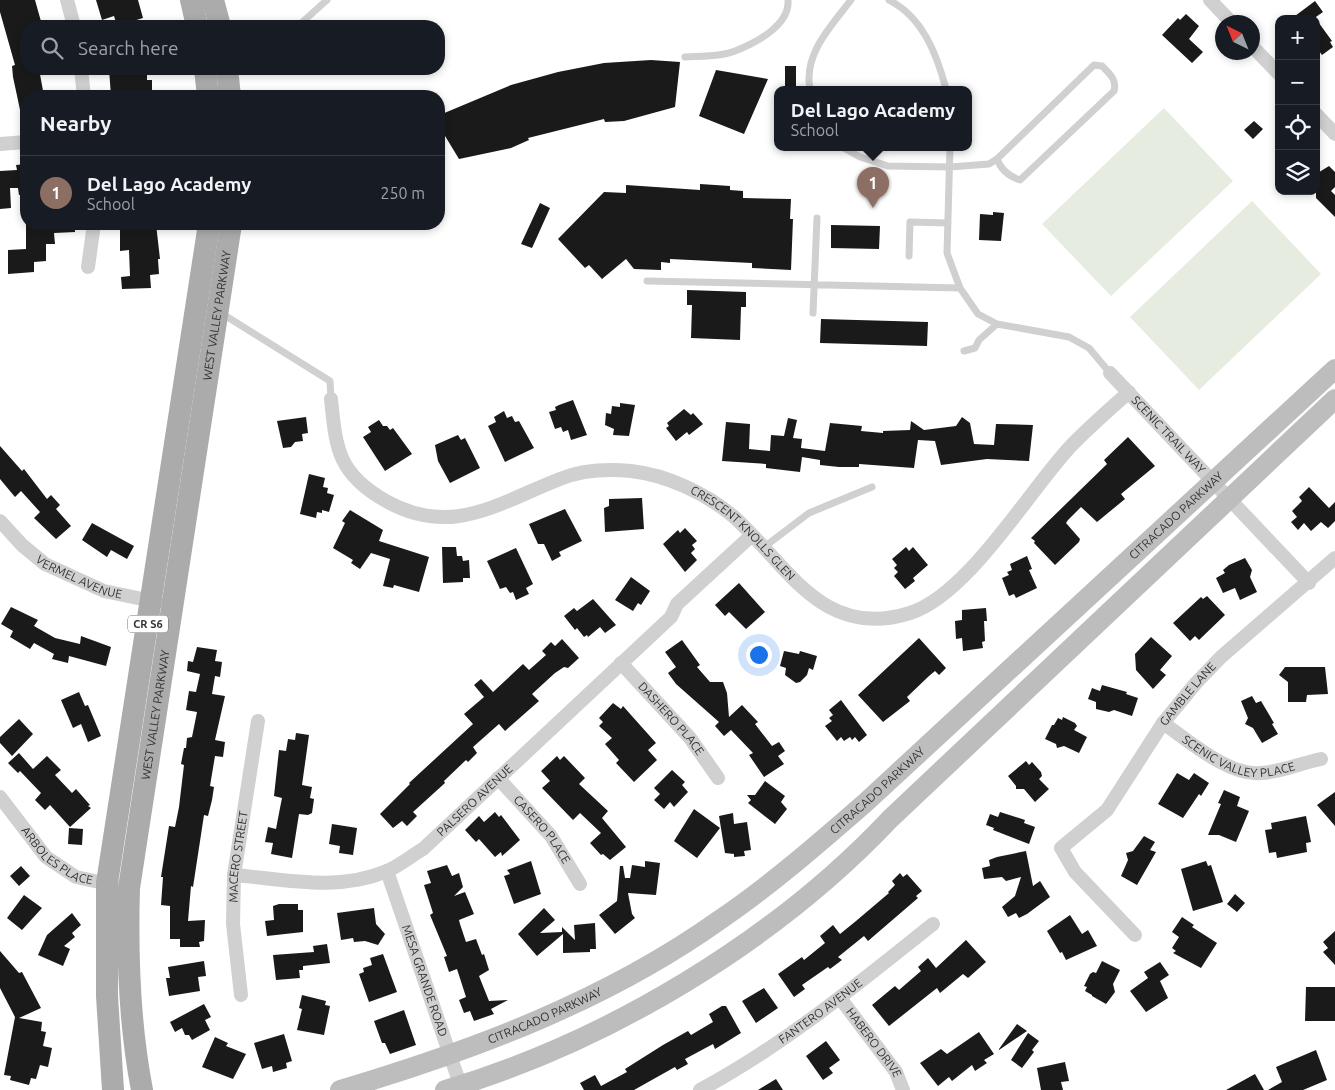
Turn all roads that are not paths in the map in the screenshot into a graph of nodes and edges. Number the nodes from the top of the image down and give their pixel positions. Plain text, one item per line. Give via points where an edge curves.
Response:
1 (67, 0) edge
2 (191, 0) edge
3 (213, 0) edge
4 (327, 0) edge
5 (788, 0) edge
6 (852, 0) edge
7 (890, 0) edge
8 (1210, 0) edge
9 (1224, 15) edge
10 (72, 20) edge
11 (196, 20) edge
12 (218, 20) edge
13 (305, 20) edge
14 (1260, 54) edge
15 (685, 57) dead end
16 (1275, 70) edge
17 (82, 75) edge
18 (206, 75) edge
19 (229, 75) edge
20 (810, 86) edge
21 (945, 86) edge
22 (83, 90) edge
23 (207, 90) edge
24 (230, 90) edge
25 (1320, 118) edge
26 (1335, 134) edge
27 (20, 142) edge
28 (0, 144) edge
29 (849, 151) edge
30 (950, 151) edge
31 (996, 159) junction
32 (950, 167) junction
33 (817, 218) dead end
34 (948, 223) junction
35 (93, 230) edge
36 (208, 230) edge
37 (229, 230) edge
38 (909, 256) dead end
39 (88, 267) dead end
40 (647, 281) dead end
41 (814, 285) junction
42 (960, 288) junction
43 (218, 312) junction
44 (813, 314) dead end
45 (997, 324) junction
46 (964, 351) dead end
47 (1335, 369) edge
48 (1110, 373) joint
49 (1129, 392) junction
50 (1335, 398) edge
51 (331, 399) joint
52 (1214, 483) junction
53 (872, 487) dead end
54 (1228, 498) junction
55 (0, 520) edge
56 (752, 536) junction
57 (763, 548) junction
58 (1335, 558) edge
59 (1309, 582) junction
60 (162, 603) junction
61 (621, 663) junction
62 (258, 721) dead end
63 (1163, 723) junction
64 (1321, 758) dead end
65 (498, 778) junction
66 (718, 778) dead end
67 (0, 797) edge
68 (387, 871) junction
69 (234, 875) junction
70 (107, 884) junction
71 (580, 884) dead end
72 (129, 888) junction
73 (933, 924) dead end
74 (1135, 935) dead end
75 (241, 995) dead end
76 (840, 998) junction
77 (450, 1055) junction
78 (456, 1088) edge
79 (113, 1090) edge
80 (142, 1090) edge
81 (340, 1090) edge
82 (700, 1090) edge
83 (904, 1090) edge

1 - 10 street
2 - 11 main road
3 - 12 main road
4 - 13 lane
5 - 15 lane via 785,18 762,37 735,52
6 - 20 lane via 824,35 812,60
7 - 21 lane via 915,20 928,38
8 - 9 street
14 - 16 street
17 - 22 street
18 - 23 main road
19 - 24 main road
25 - 26 street
27 - 28 street
29 - 32 lane via 888,166
30 - 32 lane
31 - 31 lane via 1010,176 1020,180 1114,91 1113,77 1102,66 1094,65
31 - 32 lane via 989,164
32 - 34 lane
33 - 41 lane
34 - 38 lane via 910,222
34 - 42 lane via 947,253
35 - 39 street
36 - 60 main road, WEST VALLEY PARKWAY / CR S6
37 - 43 main road, WEST VALLEY PARKWAY / CR S6
40 - 41 lane
41 - 42 lane
41 - 44 lane
42 - 45 lane via 978,314
43 - 51 lane via 330,381
43 - 60 main road, WEST VALLEY PARKWAY / CR S6
45 - 46 lane via 975,348
45 - 48 lane via 1069,337 1089,348
47 - 52 street, CITRACADO PARKWAY
48 - 49 street, SCENIC TRAIL WAY
49 - 52 street, SCENIC TRAIL WAY
49 - 57 street, CRESCENT KNOLLS GLEN via 1069,448 969,570 943,595 910,613 874,618 838,611 805,592
50 - 54 street, CITRACADO PARKWAY
51 - 56 street, CRESCENT KNOLLS GLEN via 335,441 342,461 367,489 398,508 413,513 448,518 481,513 562,478 587,472 631,471 656,476 699,494 732,516
52 - 54 street, SCENIC TRAIL WAY
52 - 77 street, CITRACADO PARKWAY via 865,803 766,886 680,945 594,995 511,1033
53 - 57 lane via 810,513
54 - 59 street, SCENIC TRAIL WAY
54 - 78 street, CITRACADO PARKWAY via 861,850 799,902 721,958 632,1011 527,1061
55 - 60 street, VERMEL AVENUE via 45,564 104,591
56 - 57 street, CRESCENT KNOLLS GLEN
56 - 61 street, PALSERO AVENUE via 677,604 671,618
58 - 59 street, GAMBLE LANE
59 - 63 street, GAMBLE LANE via 1221,657
60 - 70 main road, WEST VALLEY PARKWAY / CR S6
60 - 72 main road, WEST VALLEY PARKWAY / CR S6
61 - 65 street, PALSERO AVENUE
61 - 66 street, DASHERO PLACE via 690,738
62 - 69 street, MACERO STREET
63 - 64 street, SCENIC VALLEY PLACE via 1218,761 1239,770 1260,774
63 - 74 street, GAMBLE LANE via 1106,810 1061,848 1075,872
65 - 68 street, PALSERO AVENUE via 423,849
65 - 71 street, CASERO PLACE via 551,836
67 - 70 street, ARBOLES PLACE via 46,857 76,877
68 - 69 street, PALSERO AVENUE via 349,882 332,883
68 - 77 street, MESA GRANDE ROAD
69 - 75 street, MACERO STREET via 233,924
70 - 72 street, ARBOLES PLACE
70 - 79 main road, WEST VALLEY PARKWAY / CR S6 via 107,996
72 - 80 main road, WEST VALLEY PARKWAY / CR S6 via 127,944 131,1015
73 - 76 street, FANTERO AVENUE
76 - 82 street, FANTERO AVENUE via 725,1077
76 - 83 street, HABERO DRIVE via 896,1072
77 - 78 street, MESA GRANDE ROAD
77 - 81 street, CITRACADO PARKWAY

